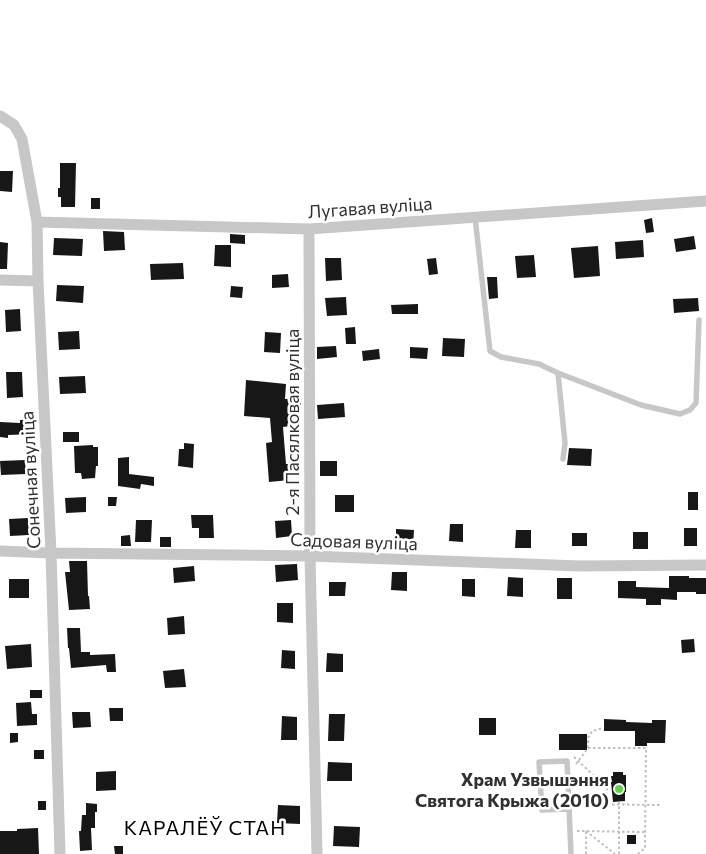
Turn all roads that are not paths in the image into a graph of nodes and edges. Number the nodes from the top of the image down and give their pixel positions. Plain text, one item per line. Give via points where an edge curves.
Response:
1 (0, 116) edge
2 (706, 201) edge
3 (475, 217) junction
4 (37, 222) junction
5 (309, 229) junction
6 (0, 280) edge
7 (38, 281) junction
8 (700, 320) dead end
9 (558, 373) junction
10 (563, 459) dead end
11 (0, 551) edge
12 (51, 553) junction
13 (310, 556) junction
14 (706, 565) edge
15 (571, 807) junction
16 (60, 854) edge
17 (317, 854) edge
18 (571, 854) edge

1 - 4 street, Сонечная вуліца via 14,125 22,139
2 - 3 street, Лугавая вуліца
3 - 5 street, Лугавая вуліца
3 - 9 lane via 490,351
4 - 5 street, Лугавая вуліца
4 - 7 street, Сонечная вуліца
5 - 13 street, 2-я Пасялковая вуліца
6 - 7 street
7 - 12 street, Сонечная вуліца
8 - 9 lane via 696,403 680,414 641,405
9 - 10 lane via 565,443
11 - 12 street, Садовая вуліца
12 - 13 street, Садовая вуліца
12 - 16 street, Сонечная вуліца
13 - 14 street, Садовая вуліца via 579,566
13 - 17 street, 2-я Пасялковая вуліца
15 - 15 lane via 567,761 539,762 542,810
15 - 18 lane

